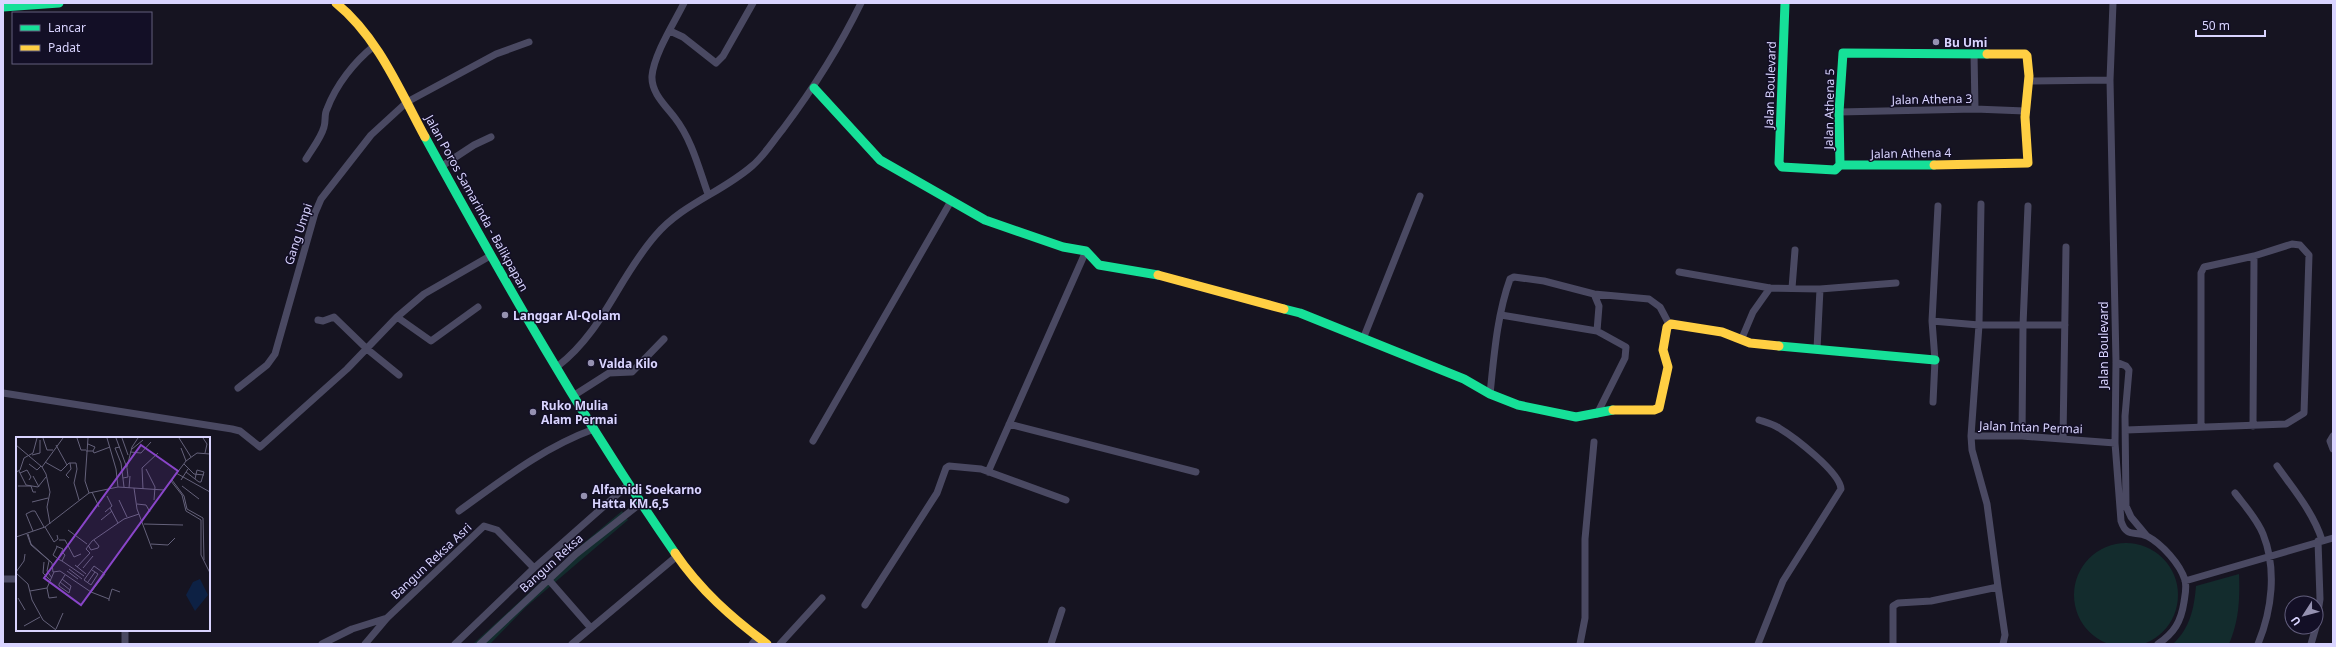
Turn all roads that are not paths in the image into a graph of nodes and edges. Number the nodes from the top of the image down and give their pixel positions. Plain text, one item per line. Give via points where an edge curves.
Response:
1 (59, 3) edge
2 (336, 3) edge
3 (684, 3) edge
4 (753, 3) edge
5 (860, 3) edge
6 (1785, 3) edge
7 (2113, 3) edge
8 (17, 4) edge
9 (30, 4) edge
10 (3, 7) edge
11 (670, 31) junction
12 (529, 42) dead end
13 (374, 46) junction
14 (1974, 53) junction
15 (2110, 80) junction
16 (2029, 82) junction
17 (814, 88) junction
18 (407, 102) junction
19 (1974, 109) junction
20 (2025, 111) junction
21 (1839, 112) junction
22 (491, 138) dead end
23 (306, 159) dead end
24 (1840, 165) junction
25 (442, 166) junction
26 (1782, 167) joint
27 (708, 194) junction
28 (1420, 196) dead end
29 (951, 201) junction
30 (1981, 204) dead end
31 (1938, 206) dead end
32 (2028, 206) dead end
33 (2066, 247) dead end
34 (1795, 250) dead end
35 (1086, 251) junction
36 (490, 256) junction
37 (2254, 256) junction
38 (1679, 272) dead end
39 (1896, 283) dead end
40 (1770, 288) junction
41 (1792, 288) junction
42 (1820, 289) junction
43 (1594, 294) junction
44 (478, 307) dead end
45 (1501, 315) junction
46 (397, 317) junction
47 (318, 320) dead end
48 (1932, 321) junction
49 (1669, 324) junction
50 (1979, 325) junction
51 (2023, 325) junction
52 (2065, 325) junction
53 (1597, 331) junction
54 (1742, 338) junction
55 (664, 339) dead end
56 (1363, 339) junction
57 (367, 349) junction
58 (1817, 350) junction
59 (1935, 360) junction
60 (2116, 362) junction
61 (558, 366) junction
62 (399, 375) dead end
63 (238, 388) dead end
64 (3, 393) edge
65 (1490, 394) junction
66 (573, 396) junction
67 (1933, 402) dead end
68 (1597, 414) junction
69 (1759, 420) dead end
70 (1009, 424) junction
71 (2253, 426) junction
72 (2200, 427) junction
73 (594, 429) junction
74 (2126, 430) junction
75 (1971, 436) junction
76 (2022, 436) junction
77 (2333, 436) edge
78 (2062, 438) junction
79 (813, 441) dead end
80 (1594, 442) dead end
81 (2114, 443) junction
82 (2333, 449) edge
83 (2277, 466) dead end
84 (988, 472) junction
85 (1196, 472) dead end
86 (628, 485) junction
87 (2236, 493) dead end
88 (1066, 500) dead end
89 (641, 503) junction
90 (459, 511) dead end
91 (2146, 535) junction
92 (2333, 538) edge
93 (2320, 541) junction
94 (676, 556) junction
95 (2270, 556) junction
96 (534, 568) junction
97 (3, 579) edge
98 (16, 579) edge
99 (548, 579) junction
100 (2185, 581) junction
101 (1998, 587) junction
102 (2320, 595) edge
103 (822, 598) dead end
104 (865, 605) dead end
105 (1062, 610) dead end
106 (387, 618) junction
107 (590, 627) junction
108 (125, 631) edge
109 (755, 641) edge
110 (125, 644) edge
111 (322, 644) edge
112 (365, 644) edge
113 (455, 644) edge
114 (480, 644) edge
115 (572, 644) edge
116 (766, 644) edge
117 (780, 644) edge
118 (1051, 644) edge
119 (1580, 644) edge
120 (1758, 644) edge
121 (1893, 644) edge
122 (2003, 644) edge
123 (2158, 644) edge
124 (2258, 644) edge

1 - 9 main road
2 - 13 main road, Jalan Poros Samarinda - Balikpapan via 353,17
3 - 11 street
4 - 11 street via 723,56 716,63 683,37
5 - 17 street
6 - 26 main road, Jalan Boulevard via 1779,163
7 - 15 street, Jalan Boulevard
8 - 9 main road
8 - 10 main road
11 - 27 street via 654,66 652,78 661,100 676,119 691,148
12 - 18 street, Gang Umpi via 496,54
13 - 18 main road, Jalan Poros Samarinda - Balikpapan
13 - 23 street via 358,60 351,72 340,82 326,110 323,131
14 - 16 main road via 2025,54 2028,58
14 - 19 street
14 - 21 main road, Jalan Athena 5 via 1845,53 1842,55
15 - 16 street
15 - 60 street, Jalan Boulevard
16 - 20 main road
17 - 27 street via 754,166
17 - 29 main road via 880,160
18 - 25 main road, Jalan Poros Samarinda - Balikpapan
18 - 63 street, Gang Umpi via 371,135 321,199 298,269 275,354 267,365
19 - 20 street, Jalan Athena 3
19 - 21 street, Jalan Athena 3
20 - 24 main road, Jalan Athena 4 via 2030,149 2028,163
21 - 24 main road, Jalan Athena 5
22 - 25 street via 477,143
24 - 26 main road, Jalan Athena 4 via 1835,170
25 - 36 main road, Jalan Poros Samarinda - Balikpapan
27 - 61 street via 676,214 654,237 632,267 594,331
28 - 56 street
29 - 35 main road via 985,220 1063,247
29 - 79 street
30 - 50 street
31 - 48 street
32 - 51 street
33 - 52 street
34 - 41 street
35 - 56 main road via 1099,265 1167,276 1251,299 1300,313
35 - 70 street
36 - 46 street via 424,294
36 - 61 main road, Jalan Poros Samarinda - Balikpapan
37 - 71 street
37 - 71 street via 2292,244 2300,245 2308,254 2304,413 2286,424
37 - 72 street via 2208,265 2201,273
38 - 40 street
39 - 42 street
40 - 41 street
40 - 54 street via 1753,312
41 - 42 street
42 - 58 street
43 - 45 street via 1544,281 1514,277 1510,279 1505,292
43 - 49 street via 1648,299 1655,302
43 - 53 street via 1599,306
44 - 46 street via 431,341
45 - 53 street
45 - 65 street
46 - 57 street
47 - 57 street via 334,317
48 - 50 street
48 - 59 street
49 - 54 main road via 1700,327
49 - 68 main road via 1663,350 1668,367 1659,408 1609,410
50 - 51 street
50 - 75 street
51 - 52 street
51 - 76 street
52 - 78 street
53 - 68 street via 1620,342 1627,351
54 - 58 main road via 1750,343
55 - 66 street via 632,372 609,373
56 - 65 main road via 1464,379
57 - 62 street
57 - 64 street via 260,447 232,429
58 - 59 main road
59 - 67 street
60 - 74 street via 2129,370
60 - 81 street, Jalan Boulevard
61 - 66 main road, Jalan Poros Samarinda - Balikpapan
65 - 68 main road via 1518,405 1576,417
66 - 73 main road, Jalan Poros Samarinda - Balikpapan
69 - 120 street via 1779,427 1818,458 1841,482 1841,489 1783,581
70 - 84 street
70 - 85 street
71 - 72 street
72 - 74 street
73 - 86 main road, Jalan Poros Samarinda - Balikpapan
73 - 90 street via 573,437 525,464
74 - 91 street via 2126,506 2131,517
75 - 76 street, Jalan Intan Permai
75 - 101 street via 1972,450 1987,504
76 - 78 street, Jalan Intan Permai
77 - 82 street via 2330,441
78 - 81 street, Jalan Intan Permai
80 - 119 street via 1585,539 1585,618
81 - 91 street, Jalan Boulevard via 2124,529 2129,533
83 - 93 street via 2317,524
84 - 88 street
84 - 104 street via 946,468 937,493
86 - 89 main road, Jalan Poros Samarinda - Balikpapan
86 - 96 street
87 - 95 street via 2263,533
89 - 94 main road, Jalan Poros Samarinda - Balikpapan
89 - 99 street, Bangun Reksa
91 - 100 street, Jalan Boulevard via 2166,551
92 - 93 street
93 - 95 street
93 - 102 street
94 - 107 street
94 - 109 main road, Jalan Poros Samarinda - Balikpapan via 710,596
95 - 100 street
95 - 124 street via 2271,599
96 - 106 street, Bangun Reksa Asri via 497,530 484,526
96 - 113 street
97 - 98 street
99 - 107 street
99 - 114 street, Bangun Reksa
100 - 123 street via 2184,603 2179,624
101 - 121 street via 1931,601 1898,603 1894,606 1892,614
101 - 122 street
103 - 117 street
105 - 118 street
106 - 111 street via 352,629
106 - 112 street, Bangun Reksa Asri
107 - 115 street
108 - 110 street
109 - 116 main road, Jalan Poros Samarinda - Balikpapan

